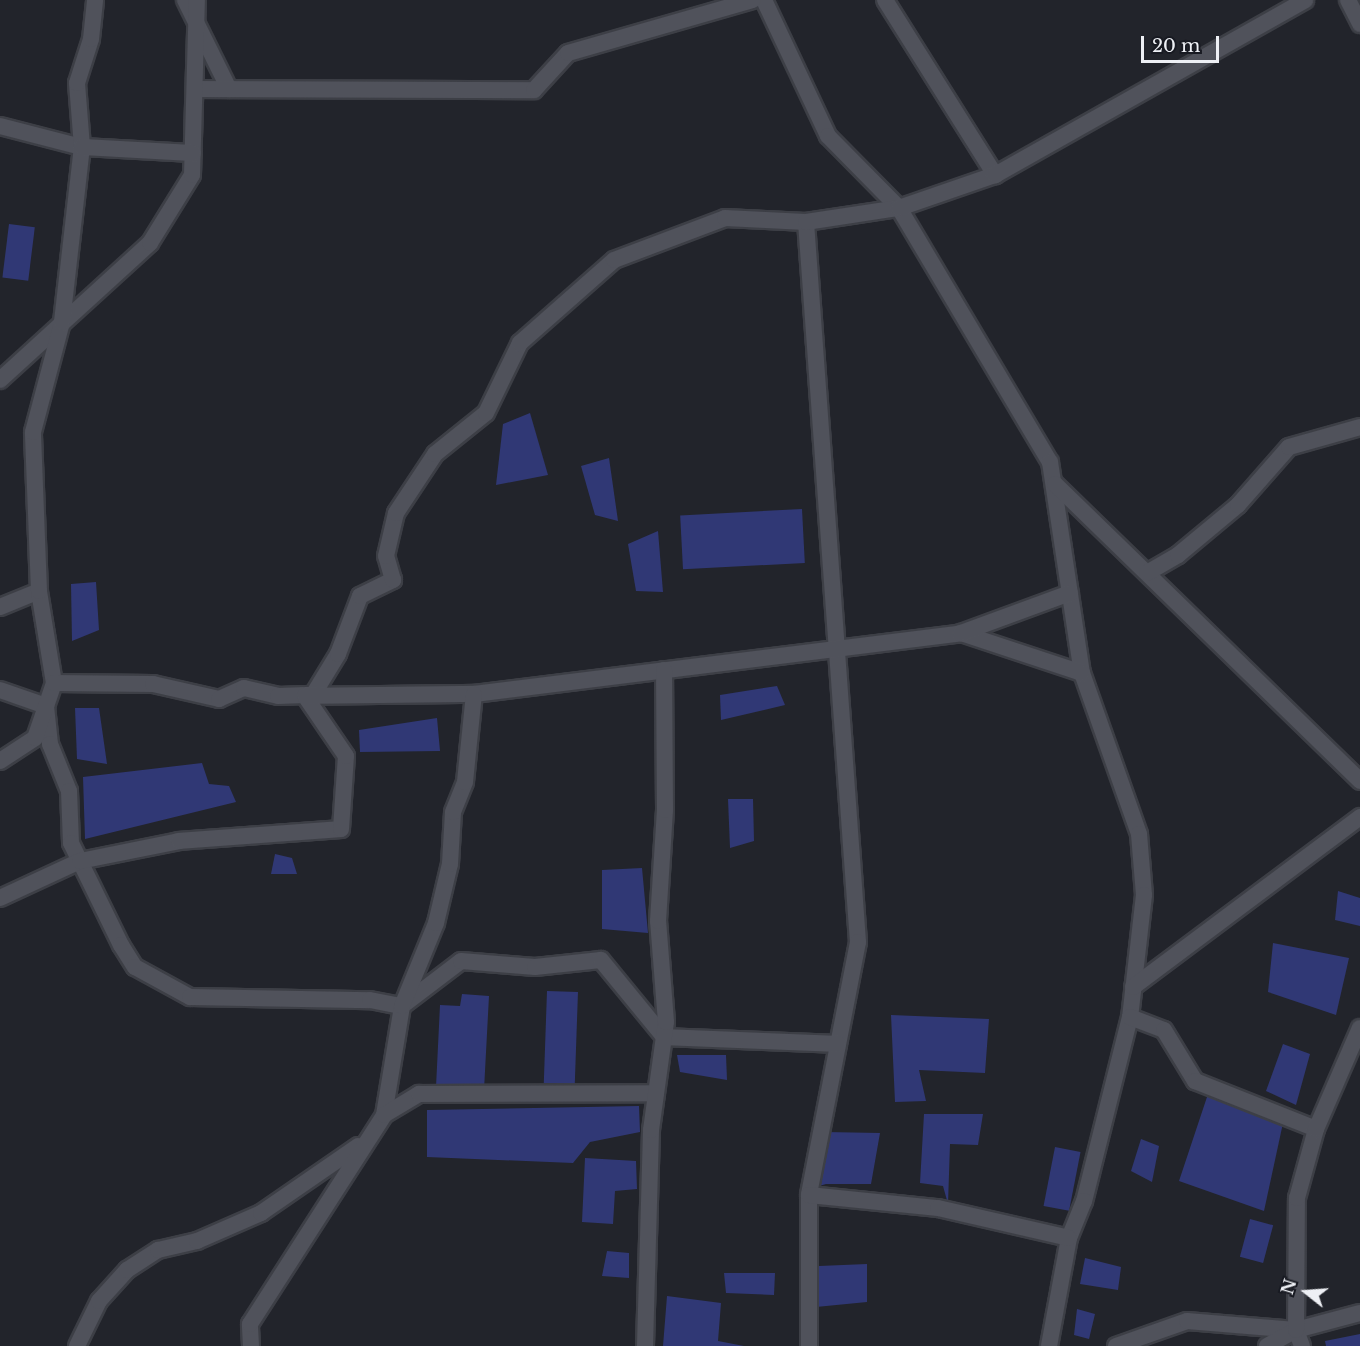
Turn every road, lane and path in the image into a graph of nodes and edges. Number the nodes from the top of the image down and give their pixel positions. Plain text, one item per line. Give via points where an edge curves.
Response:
1 (95, 0) edge
2 (185, 0) edge
3 (197, 0) edge
4 (753, 0) edge
5 (764, 0) edge
6 (885, 0) edge
7 (1305, 0) edge
8 (1348, 0) edge
9 (197, 20) junction
10 (1360, 24) edge
11 (195, 89) junction
12 (229, 90) junction
13 (0, 126) edge
14 (82, 147) junction
15 (193, 153) junction
16 (995, 175) junction
17 (899, 207) junction
18 (806, 222) junction
19 (62, 322) junction
20 (0, 380) edge
21 (1360, 427) edge
22 (1055, 484) junction
23 (1147, 573) junction
24 (39, 591) junction
25 (1070, 593) junction
26 (0, 607) edge
27 (961, 633) junction
28 (834, 646) junction
29 (664, 670) junction
30 (1082, 674) junction
31 (54, 683) junction
32 (0, 690) edge
33 (474, 694) junction
34 (305, 696) junction
35 (46, 706) junction
36 (0, 761) edge
37 (1360, 781) edge
38 (1360, 817) edge
39 (80, 861) junction
40 (0, 898) edge
41 (1133, 987) junction
42 (402, 1006) junction
43 (1130, 1017) junction
44 (1360, 1028) edge
45 (664, 1036) junction
46 (838, 1044) junction
47 (656, 1093) junction
48 (384, 1115) junction
49 (1316, 1129) junction
50 (362, 1143) junction
51 (808, 1195) junction
52 (1069, 1238) junction
53 (1360, 1313) edge
54 (1296, 1330) junction
55 (77, 1346) edge
56 (251, 1346) edge
57 (645, 1346) edge
58 (809, 1346) edge
59 (1049, 1346) edge
60 (1116, 1346) edge
61 (1268, 1346) edge
62 (1302, 1346) edge

1 - 14 street via 91,39 77,83
2 - 9 street
3 - 9 street
4 - 12 street via 568,53 534,90
5 - 17 street via 828,136
6 - 16 street
7 - 16 street
8 - 10 street
9 - 11 street
9 - 12 street
11 - 12 street
11 - 15 street
13 - 14 street
14 - 15 street
14 - 19 street
15 - 19 street via 192,174 150,243
16 - 17 street
17 - 18 street
17 - 22 street via 1016,399 1050,462
18 - 28 street
18 - 34 street via 725,218 614,260 520,343 486,413 435,454 396,513 386,556 393,580 360,596 323,685
19 - 20 street
19 - 24 street via 33,432
21 - 23 street via 1289,447 1238,505 1178,555
22 - 23 street
22 - 25 street
23 - 37 street
24 - 26 street
24 - 31 street
25 - 27 street
25 - 30 street
27 - 28 street
27 - 30 street
28 - 29 street
28 - 46 street via 858,942
29 - 33 street
29 - 45 street via 665,810 658,921
30 - 41 street via 1139,834 1144,895
31 - 34 street via 153,684 219,699 244,688
31 - 35 street
32 - 35 street
33 - 34 street
33 - 42 street via 448,874 436,923
34 - 39 street via 346,756 341,829 179,841
35 - 36 street via 35,738
35 - 39 street via 50,744 69,791 71,843
38 - 41 street
39 - 40 street
39 - 42 street via 135,967 190,997 350,999
41 - 43 street
42 - 45 street via 461,961 535,966 601,960
42 - 48 street
43 - 49 street via 1164,1030 1195,1081
43 - 52 street via 1084,1202
44 - 49 street
45 - 46 street
45 - 47 street
46 - 51 street
47 - 48 street via 419,1094
47 - 57 street
48 - 50 street
49 - 54 street via 1297,1198
50 - 55 street via 261,1213 198,1241 158,1250 127,1270 99,1301
50 - 56 street via 250,1324
51 - 52 street via 938,1208
51 - 58 street
52 - 59 street
53 - 54 street
54 - 60 street via 1187,1321
54 - 61 street
54 - 62 street

